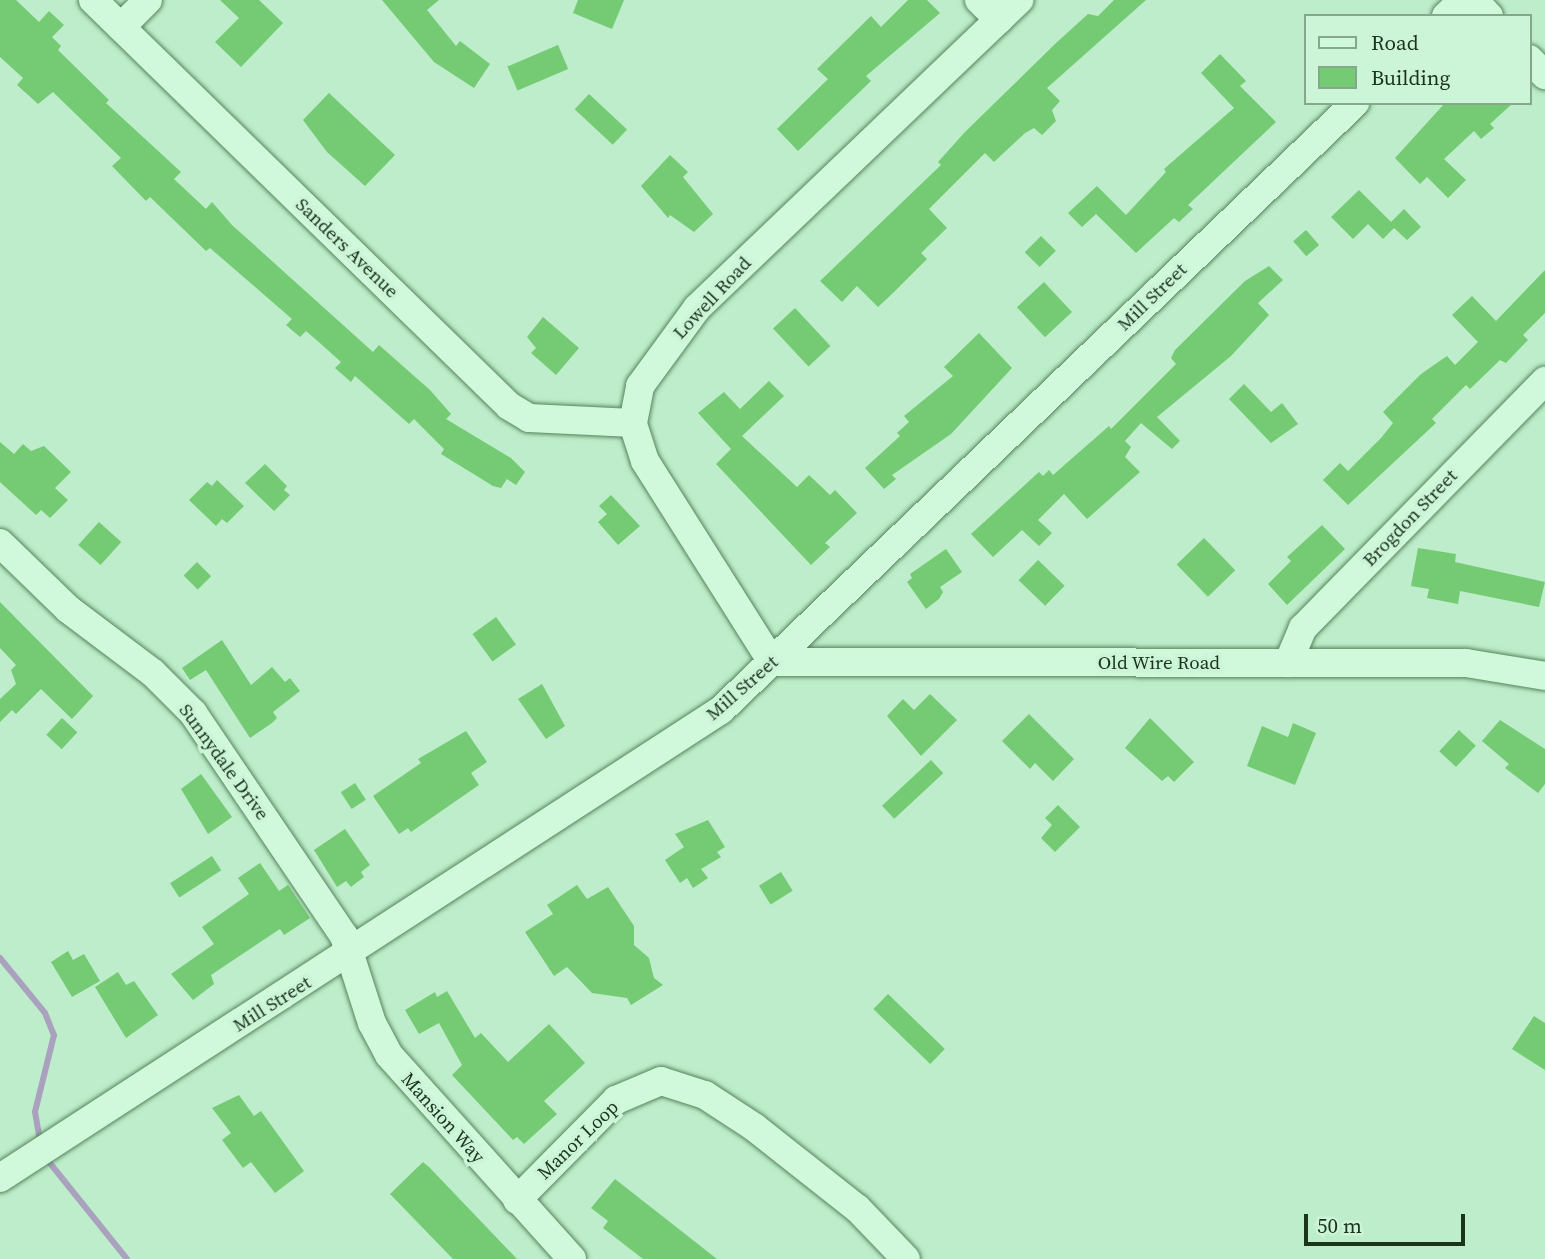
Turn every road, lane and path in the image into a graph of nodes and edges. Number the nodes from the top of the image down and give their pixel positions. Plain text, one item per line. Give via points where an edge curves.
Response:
1 (93, 0) edge
2 (148, 0) edge
3 (979, 0) edge
4 (1019, 0) edge
5 (1463, 0) edge
6 (1474, 0) edge
7 (1448, 14) edge
8 (1487, 14) edge
9 (999, 20) junction
10 (121, 27) junction
11 (1531, 61) edge
12 (1545, 75) edge
13 (1353, 105) edge
14 (1545, 381) edge
15 (633, 423) junction
16 (0, 543) edge
17 (772, 662) junction
18 (1288, 663) junction
19 (1545, 676) edge
20 (350, 955) junction
21 (0, 1178) edge
22 (517, 1200) junction
23 (572, 1259) edge
24 (906, 1259) edge

1 - 10 street, Sanders Avenue
2 - 10 street
3 - 9 street
4 - 9 street, Lowell Road
5 - 7 street
6 - 8 street
9 - 15 street, Lowell Road via 697,308 640,386
10 - 15 street, Sanders Avenue via 509,406 529,418
11 - 12 street
13 - 17 street, Mill Street
14 - 18 street, Brogdon Street via 1303,628
15 - 17 street, Lowell Road via 645,461
16 - 20 street, Sunnydale Drive via 68,608 153,673 194,713 344,936
17 - 18 street, Old Wire Road
17 - 20 street, Mill Street via 721,710
18 - 19 street, Old Wire Road via 1466,663
20 - 21 street, Mill Street
20 - 22 street, Mansion Way via 372,1023 389,1055
22 - 23 street, Mansion Way
22 - 24 street, Manor Loop via 616,1100 661,1081 684,1085 726,1107 822,1179

